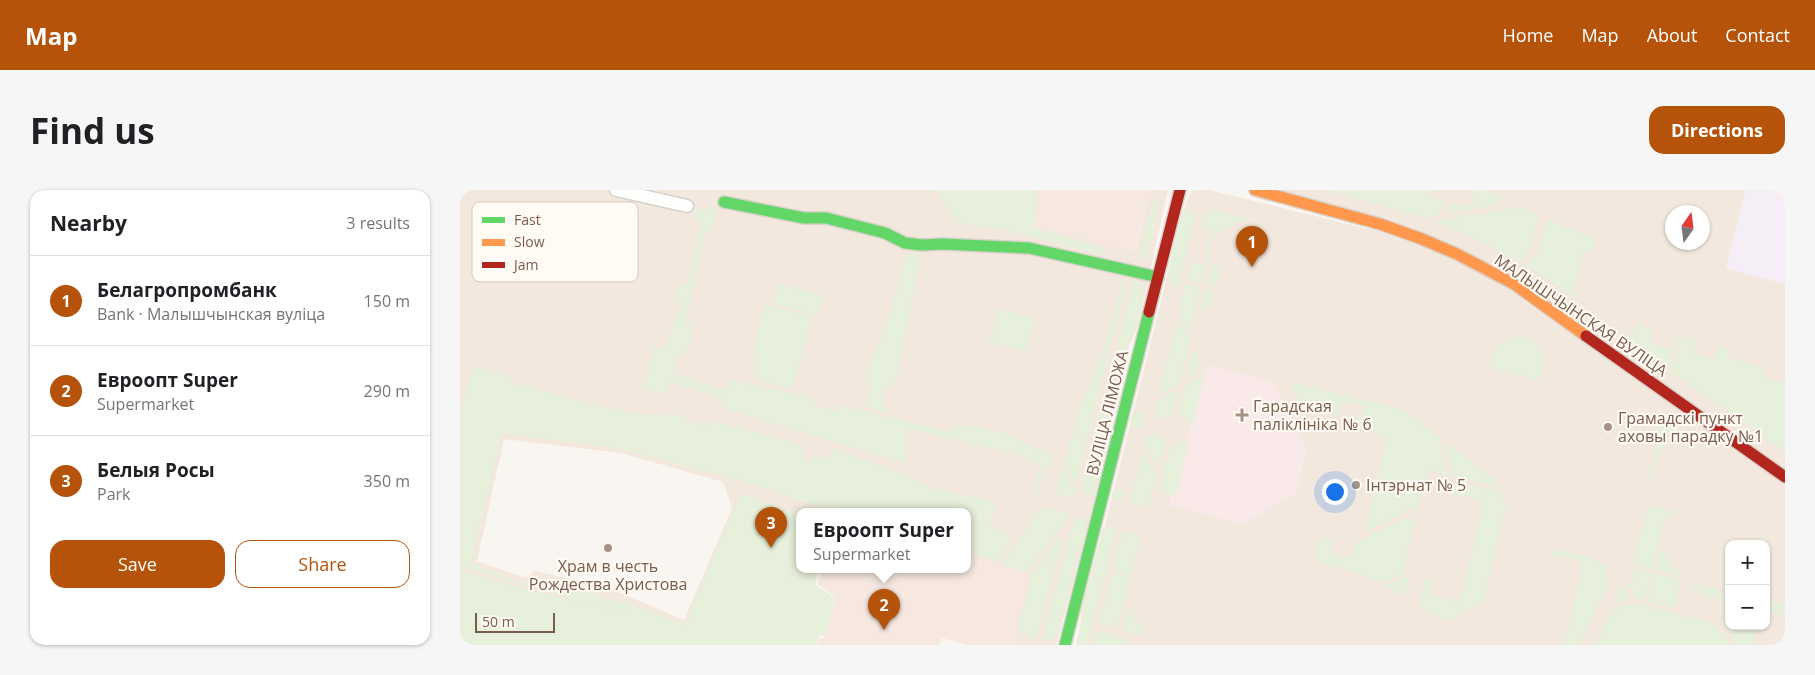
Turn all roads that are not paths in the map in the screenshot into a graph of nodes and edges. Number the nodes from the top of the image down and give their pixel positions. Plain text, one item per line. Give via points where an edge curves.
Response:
1 (616, 190) edge
2 (1180, 190) edge
3 (1255, 190) edge
4 (724, 202) dead end
5 (687, 206) dead end
6 (1158, 278) junction
7 (1785, 477) edge
8 (1065, 645) edge

1 - 5 street
2 - 6 street, ВУЛІЦА ЛІМОЖА
3 - 7 street, МАЛЫШЧЫНСКАЯ ВУЛІЦА via 1380,224 1458,254 1484,268 1528,295
4 - 6 street via 804,218 826,218 885,233 904,243 1029,248
6 - 8 street, ВУЛІЦА ЛІМОЖА

